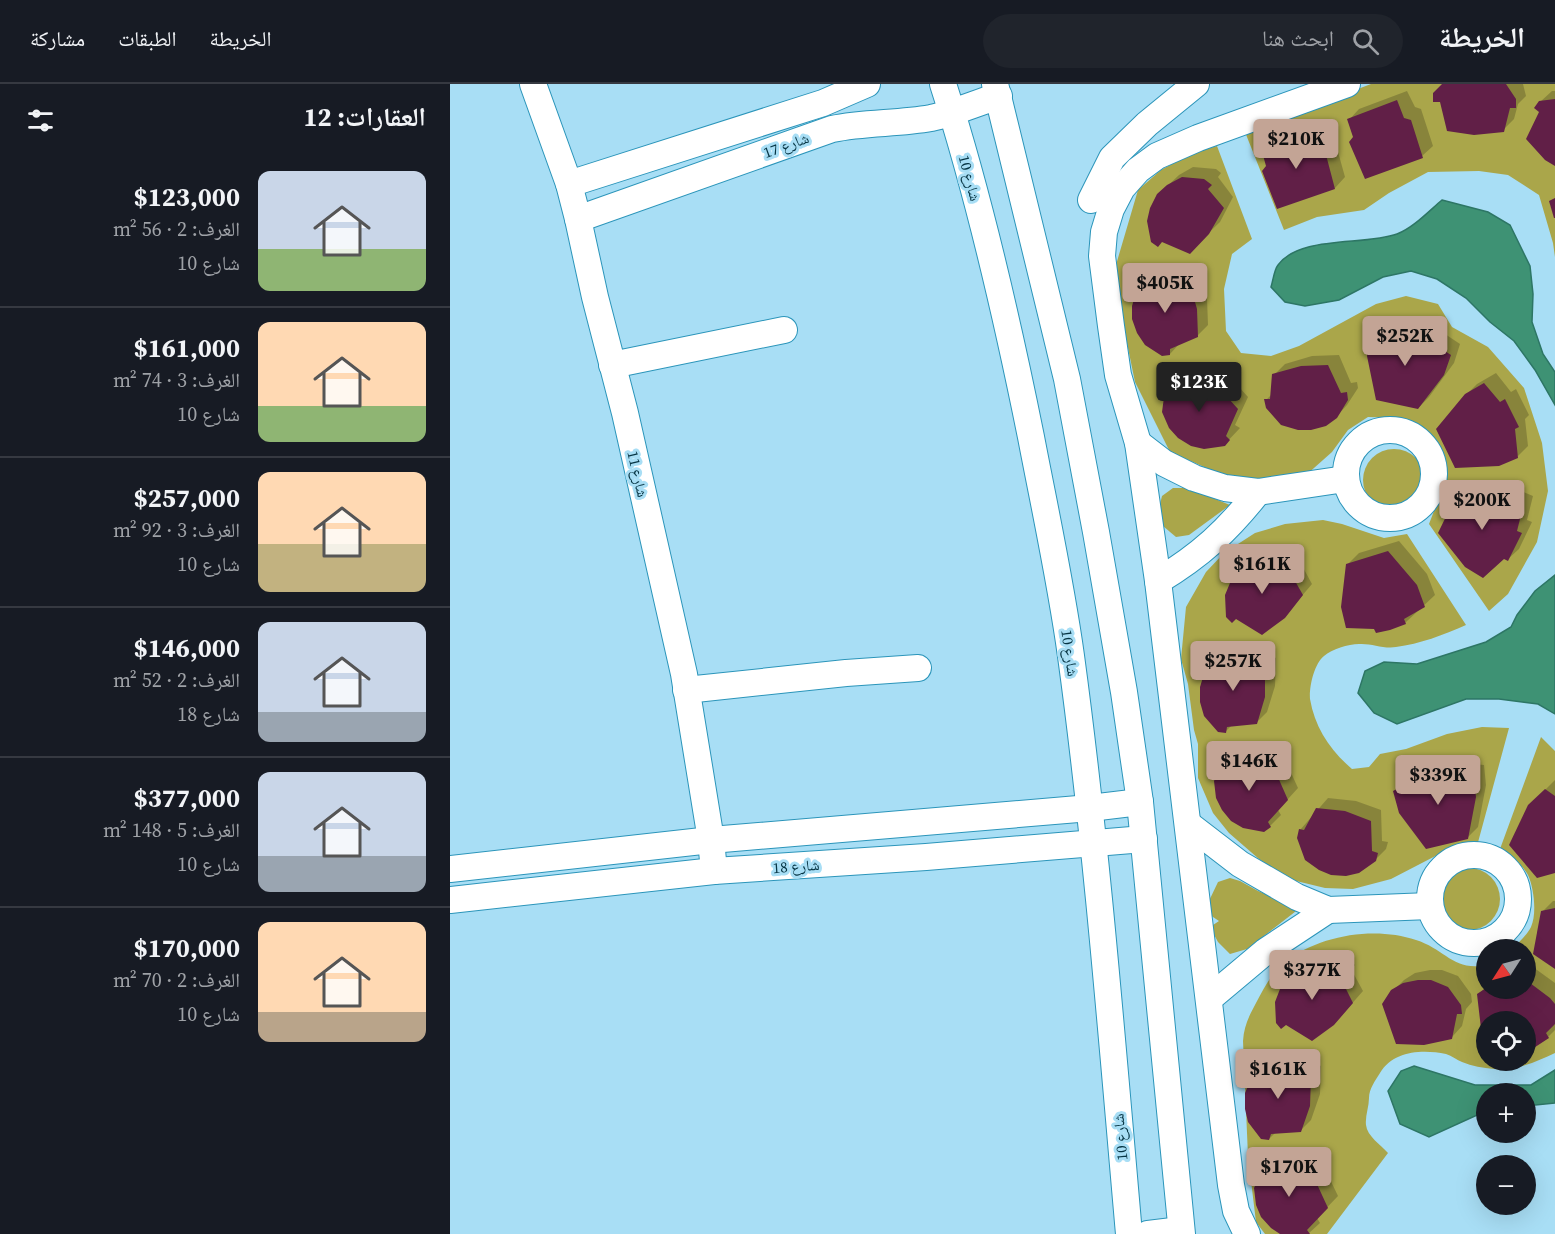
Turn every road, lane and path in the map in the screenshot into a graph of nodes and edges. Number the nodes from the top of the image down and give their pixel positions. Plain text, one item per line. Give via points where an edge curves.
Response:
1 (533, 84) edge
2 (867, 84) edge
3 (943, 84) edge
4 (1347, 84) edge
5 (1192, 85) edge
6 (997, 90) edge
7 (952, 111) junction
8 (569, 184) junction
9 (1091, 200) dead end
10 (578, 219) junction
11 (784, 330) dead end
12 (612, 365) junction
13 (1138, 443) junction
14 (1345, 478) dead end
15 (1258, 492) junction
16 (1158, 581) junction
17 (918, 668) dead end
18 (686, 690) junction
19 (1140, 802) junction
20 (1090, 808) junction
21 (1188, 824) junction
22 (1143, 839) junction
23 (711, 840) junction
24 (1094, 843) junction
25 (450, 869) edge
26 (714, 871) junction
27 (450, 900) edge
28 (1430, 906) dead end
29 (1328, 910) junction
30 (1210, 998) junction
31 (1181, 1232) edge
32 (1129, 1234) edge
33 (1148, 1234) edge
34 (1247, 1234) edge

1 - 8 street, شارع 11
2 - 8 street, شارع 17 via 823,103
3 - 7 street, شارع 10
4 - 13 street via 1157,156 1122,188 1104,232 1102,256 1118,375
5 - 9 street via 1112,158
6 - 7 street, شارع 17
6 - 19 street via 1069,391
7 - 10 street, شارع 17 via 917,120 832,129
7 - 20 street, شارع 10 via 992,260 1048,522
8 - 10 street, شارع 11
10 - 12 street, شارع 11
11 - 12 street
12 - 18 street, شارع 11
13 - 15 street via 1164,463 1194,478 1225,488
13 - 16 street
14 - 15 street
15 - 16 street via 1213,543
16 - 21 street
17 - 18 street
18 - 23 street, شارع 11
19 - 20 street
19 - 22 street
20 - 23 street
20 - 24 street, شارع 10
21 - 29 street via 1250,870
21 - 30 street
22 - 24 street, شارع 18
22 - 31 street
23 - 25 street
23 - 26 street, شارع 11
24 - 26 street, شارع 18
24 - 32 street, شارع 10
26 - 27 street, شارع 18
28 - 29 street
29 - 30 street via 1266,951
30 - 34 street via 1231,1185 1236,1211
31 - 33 street

